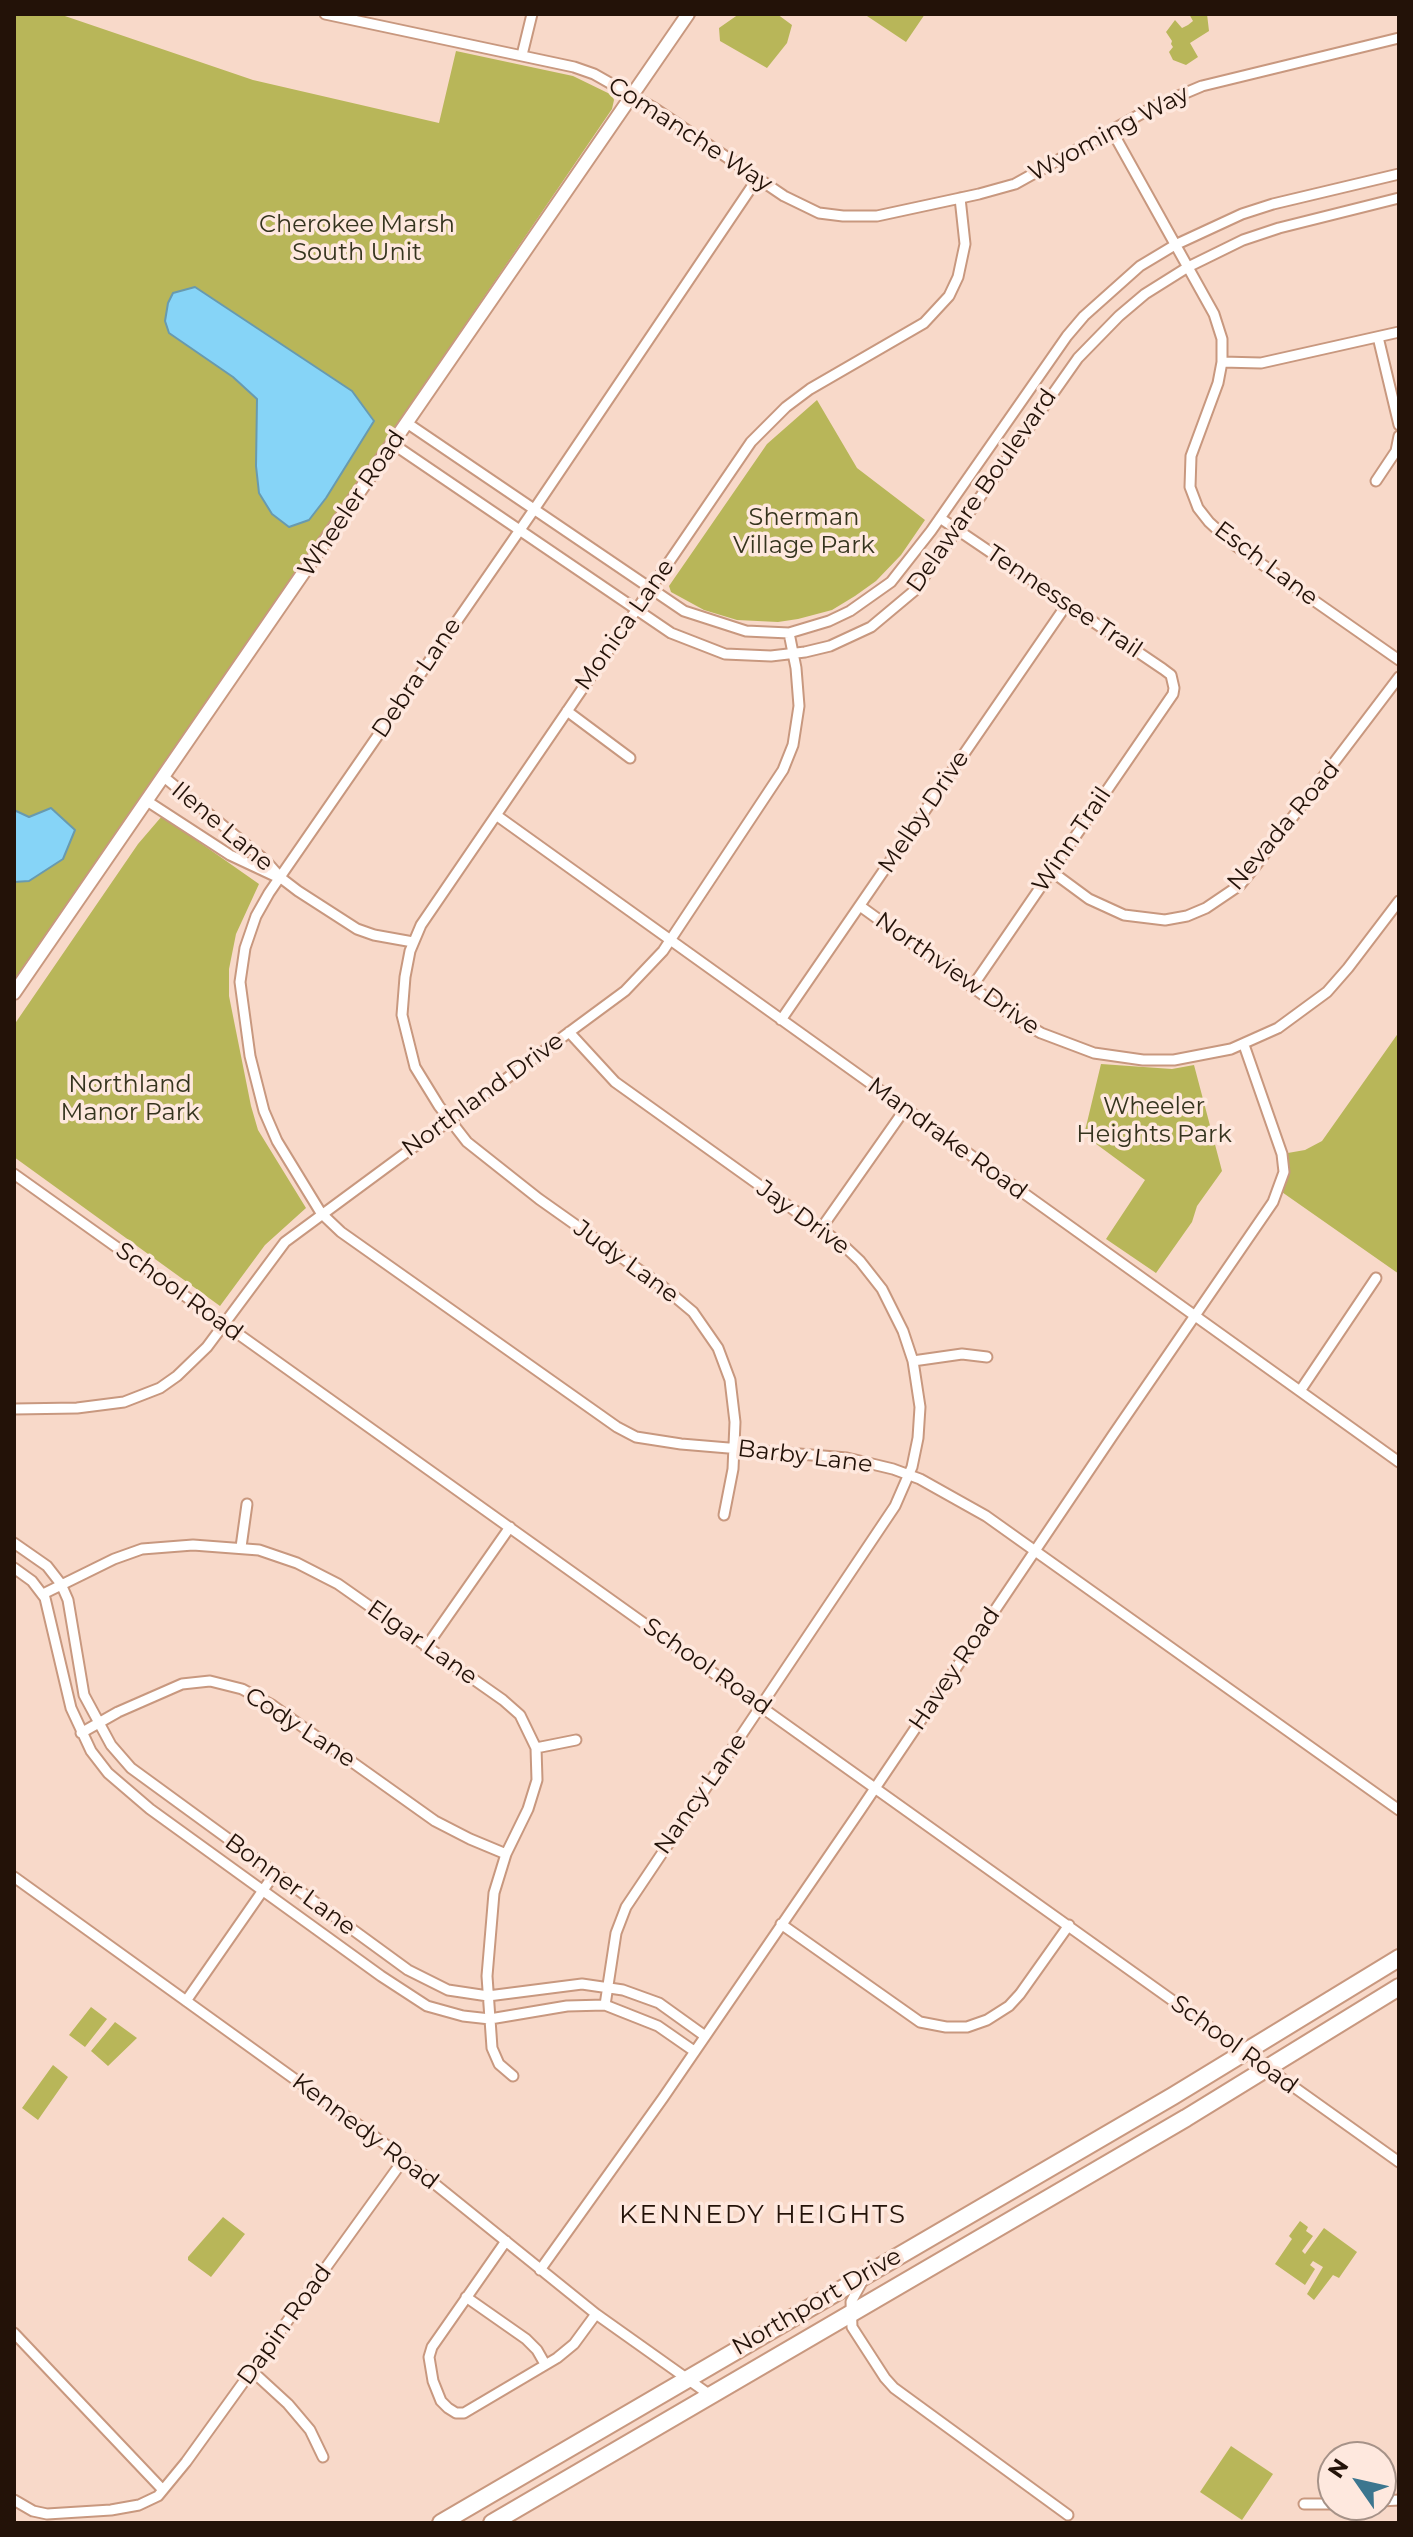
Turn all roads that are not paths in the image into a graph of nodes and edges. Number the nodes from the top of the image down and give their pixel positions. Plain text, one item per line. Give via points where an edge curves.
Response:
1 (325, 14) edge
2 (532, 14) edge
3 (688, 14) edge
4 (1399, 38) edge
5 (522, 55) junction
6 (633, 96) junction
7 (1112, 131) junction
8 (1399, 174) edge
9 (757, 179) junction
10 (960, 198) junction
11 (1399, 198) edge
12 (1175, 245) junction
13 (1188, 267) junction
14 (1399, 332) edge
15 (1378, 337) junction
16 (1222, 362) junction
17 (407, 423) junction
18 (1399, 425) edge
19 (1399, 436) edge
20 (393, 444) junction
21 (1376, 481) dead end
22 (533, 511) junction
23 (940, 518) junction
24 (519, 529) junction
25 (958, 530) junction
26 (649, 589) junction
27 (1067, 604) junction
28 (635, 610) junction
29 (789, 633) junction
30 (794, 654) junction
31 (1399, 660) edge
32 (1399, 677) edge
33 (1173, 694) joint
34 (567, 711) junction
35 (630, 758) dead end
36 (164, 777) junction
37 (147, 801) junction
38 (496, 815) junction
39 (1051, 871) junction
40 (281, 878) junction
41 (1399, 901) edge
42 (860, 906) junction
43 (670, 941) junction
44 (413, 942) junction
45 (972, 987) junction
46 (14, 993) edge
47 (781, 1020) junction
48 (569, 1032) junction
49 (1244, 1045) junction
50 (905, 1109) junction
51 (448, 1119) junction
52 (14, 1174) edge
53 (321, 1213) junction
54 (820, 1230) junction
55 (1376, 1278) dead end
56 (1194, 1316) junction
57 (224, 1324) junction
58 (987, 1357) dead end
59 (913, 1361) junction
60 (1300, 1391) junction
61 (14, 1409) edge
62 (734, 1448) junction
63 (1399, 1462) edge
64 (908, 1475) junction
65 (247, 1504) dead end
66 (724, 1515) dead end
67 (510, 1527) junction
68 (14, 1543) edge
69 (241, 1547) junction
70 (1034, 1551) junction
71 (14, 1568) edge
72 (61, 1584) junction
73 (43, 1594) junction
74 (426, 1647) junction
75 (762, 1706) junction
76 (98, 1723) junction
77 (81, 1733) junction
78 (576, 1740) dead end
79 (536, 1748) junction
80 (876, 1787) junction
81 (1399, 1810) edge
82 (506, 1854) junction
83 (275, 1873) junction
84 (14, 1877) edge
85 (264, 1890) junction
86 (781, 1924) junction
87 (1069, 1925) junction
88 (1399, 1958) edge
89 (607, 1986) junction
90 (1399, 1987) edge
91 (488, 1996) junction
92 (186, 2001) junction
93 (605, 2005) junction
94 (490, 2019) junction
95 (705, 2036) junction
96 (694, 2051) junction
97 (1245, 2053) junction
98 (1267, 2070) junction
99 (513, 2076) dead end
100 (404, 2159) junction
101 (1399, 2162) edge
102 (506, 2241) junction
103 (540, 2270) junction
104 (866, 2273) junction
105 (466, 2297) junction
106 (850, 2313) junction
107 (596, 2314) junction
108 (14, 2333) edge
109 (545, 2364) junction
110 (252, 2371) junction
111 (687, 2378) junction
112 (710, 2395) junction
113 (323, 2457) dead end
114 (163, 2490) junction
115 (14, 2500) edge
116 (1304, 2504) dead end
117 (1317, 2504) edge
118 (1068, 2515) dead end
119 (441, 2523) edge
120 (492, 2523) edge

1 - 5 street, Comanche Way
2 - 5 street
3 - 6 street, Wheeler Road
4 - 7 street, Wyoming Way via 1202,86
5 - 6 street, Comanche Way via 594,74
6 - 9 street, Comanche Way
6 - 17 street, Wheeler Road
7 - 10 street, Wyoming Way via 1015,184
7 - 12 street, Esch Lane
8 - 12 street, Delaware Boulevard via 1252,210
9 - 10 street, Comanche Way via 809,209 843,216 877,216
9 - 22 street, Debra Lane
10 - 26 street, Monica Lane via 964,254 943,304 924,323 810,389 759,432
11 - 13 street, Delaware Boulevard via 1279,228
12 - 13 street, Esch Lane
12 - 23 street, Delaware Boulevard via 1128,276 1067,336
13 - 16 street, Esch Lane via 1214,314
13 - 25 street, Delaware Boulevard via 1145,294 1097,336
14 - 15 street
15 - 16 street via 1261,363
15 - 18 street
16 - 31 street, Esch Lane via 1191,456 1190,487 1198,508 1233,544
17 - 20 street, Wheeler Road
17 - 22 street, Delaware Boulevard
19 - 21 street via 1396,451
20 - 24 street, Delaware Boulevard
20 - 36 street, Wheeler Road
22 - 24 street, Debra Lane
22 - 26 street, Delaware Boulevard
23 - 25 street, Tennessee Trail
23 - 29 street, Delaware Boulevard via 901,571 878,592 829,621
24 - 28 street, Delaware Boulevard
24 - 40 street, Debra Lane
25 - 27 street, Tennessee Trail
25 - 30 street, Delaware Boulevard via 914,591 889,614 830,646
26 - 28 street, Monica Lane
26 - 29 street, Delaware Boulevard via 684,611 722,625
27 - 33 street, Tennessee Trail via 1171,675
27 - 42 street, Melby Drive
28 - 30 street, Delaware Boulevard via 671,633 725,654
28 - 34 street, Monica Lane
29 - 30 street, Northland Drive
30 - 43 street, Northland Drive via 798,719 783,770
32 - 39 street, Nevada Road via 1240,885 1206,908 1165,920 1124,915 1089,899
33 - 39 street, Winn Trail
34 - 35 street
34 - 38 street, Monica Lane
36 - 37 street, Wheeler Road
36 - 40 street, Ilene Lane
37 - 40 street, Ilene Lane via 230,855
37 - 46 street, Wheeler Road
38 - 43 street, Mandrake Road
38 - 44 street, Monica Lane
39 - 45 street, Winn Trail
40 - 44 street, Ilene Lane via 357,929
40 - 53 street, Debra Lane via 248,936 241,994 264,1111
41 - 49 street, Northview Drive via 1327,992
42 - 45 street, Northview Drive
42 - 47 street, Melby Drive
43 - 47 street, Mandrake Road
43 - 48 street, Northland Drive via 625,991
44 - 51 street, Monica Lane via 402,1003 405,1030 415,1067
45 - 49 street, Northview Drive via 1059,1041 1122,1059 1174,1060
47 - 50 street, Mandrake Road
48 - 51 street, Northland Drive
48 - 54 street, Jay Drive via 615,1082
49 - 56 street, Havey Road via 1280,1144 1284,1172 1273,1202
50 - 54 street
50 - 56 street, Mandrake Road
51 - 53 street, Northland Drive
51 - 62 street, Judy Lane via 477,1153 693,1312 718,1348 730,1380
52 - 57 street, School Road
53 - 57 street, Northland Drive via 285,1242
53 - 62 street, Barby Lane via 356,1244 617,1427 636,1437
54 - 59 street, Jay Drive via 860,1261 882,1289
55 - 60 street
56 - 60 street, Mandrake Road
56 - 70 street, Havey Road
57 - 61 street, Northland Drive via 177,1376 147,1394 77,1408
57 - 67 street, School Road
58 - 59 street via 962,1354
59 - 64 street, Jay Drive via 920,1407
60 - 63 street, Mandrake Road
62 - 64 street, Barby Lane via 847,1458
62 - 66 street, Judy Lane
64 - 70 street, Barby Lane via 975,1509
64 - 75 street, Nancy Lane via 895,1506
65 - 69 street
67 - 74 street
67 - 75 street, School Road
68 - 72 street, Bonner Lane via 47,1566
69 - 72 street, Elgar Lane via 142,1549
69 - 74 street, Elgar Lane via 323,1575
70 - 80 street, Havey Road
70 - 81 street, Barby Lane
71 - 73 street
72 - 73 street, Elgar Lane
72 - 76 street, Bonner Lane via 84,1695
73 - 77 street, Bonner Lane via 62,1679
74 - 79 street, Elgar Lane via 520,1715
75 - 80 street, School Road
75 - 89 street, Nancy Lane via 631,1897 616,1933
76 - 77 street, Cody Lane
76 - 82 street, Cody Lane via 182,1684 210,1681 242,1689 435,1821
76 - 83 street, Bonner Lane via 137,1773
77 - 85 street, Bonner Lane via 121,1787
78 - 79 street
79 - 82 street, Elgar Lane via 537,1780
80 - 86 street, Havey Road
80 - 87 street, School Road
82 - 91 street, Elgar Lane via 494,1893
83 - 85 street
83 - 91 street, Bonner Lane via 408,1970 448,1990
84 - 92 street, Kennedy Road
85 - 92 street
85 - 94 street, Bonner Lane via 427,2006
86 - 87 street via 913,2017 936,2026 967,2027 1009,2006
86 - 95 street, Havey Road
87 - 97 street, School Road
88 - 97 main road, Northport Drive
89 - 91 street, Bonner Lane via 582,1984
89 - 93 street, Nancy Lane
89 - 95 street, Bonner Lane via 647,1997
90 - 98 main road, Northport Drive
91 - 94 street, Elgar Lane
92 - 100 street, Kennedy Road
93 - 94 street, Bonner Lane
93 - 96 street, Bonner Lane via 658,2026
94 - 99 street, Elgar Lane via 496,2060
95 - 96 street, Havey Road
96 - 103 street, Havey Road
97 - 98 street, School Road
97 - 104 main road, Northport Drive
98 - 101 street, School Road
98 - 106 main road, Northport Drive
100 - 102 street, Kennedy Road
100 - 110 street, Dapin Road
102 - 103 street, Kennedy Road
102 - 105 street
103 - 107 street, Kennedy Road
104 - 106 street
104 - 111 main road, Northport Drive
105 - 109 street via 526,2339
105 - 109 street via 429,2357 441,2401 464,2413
106 - 112 main road, Northport Drive
106 - 118 street via 852,2327 894,2388
107 - 109 street via 574,2344
107 - 111 street, Kennedy Road
108 - 114 street
110 - 113 street via 310,2430
110 - 114 street, Dapin Road
111 - 112 street, Kennedy Road
111 - 119 main road, Northport Drive
112 - 120 main road, Northport Drive
114 - 115 street via 145,2503 111,2510 47,2514
116 - 117 street

